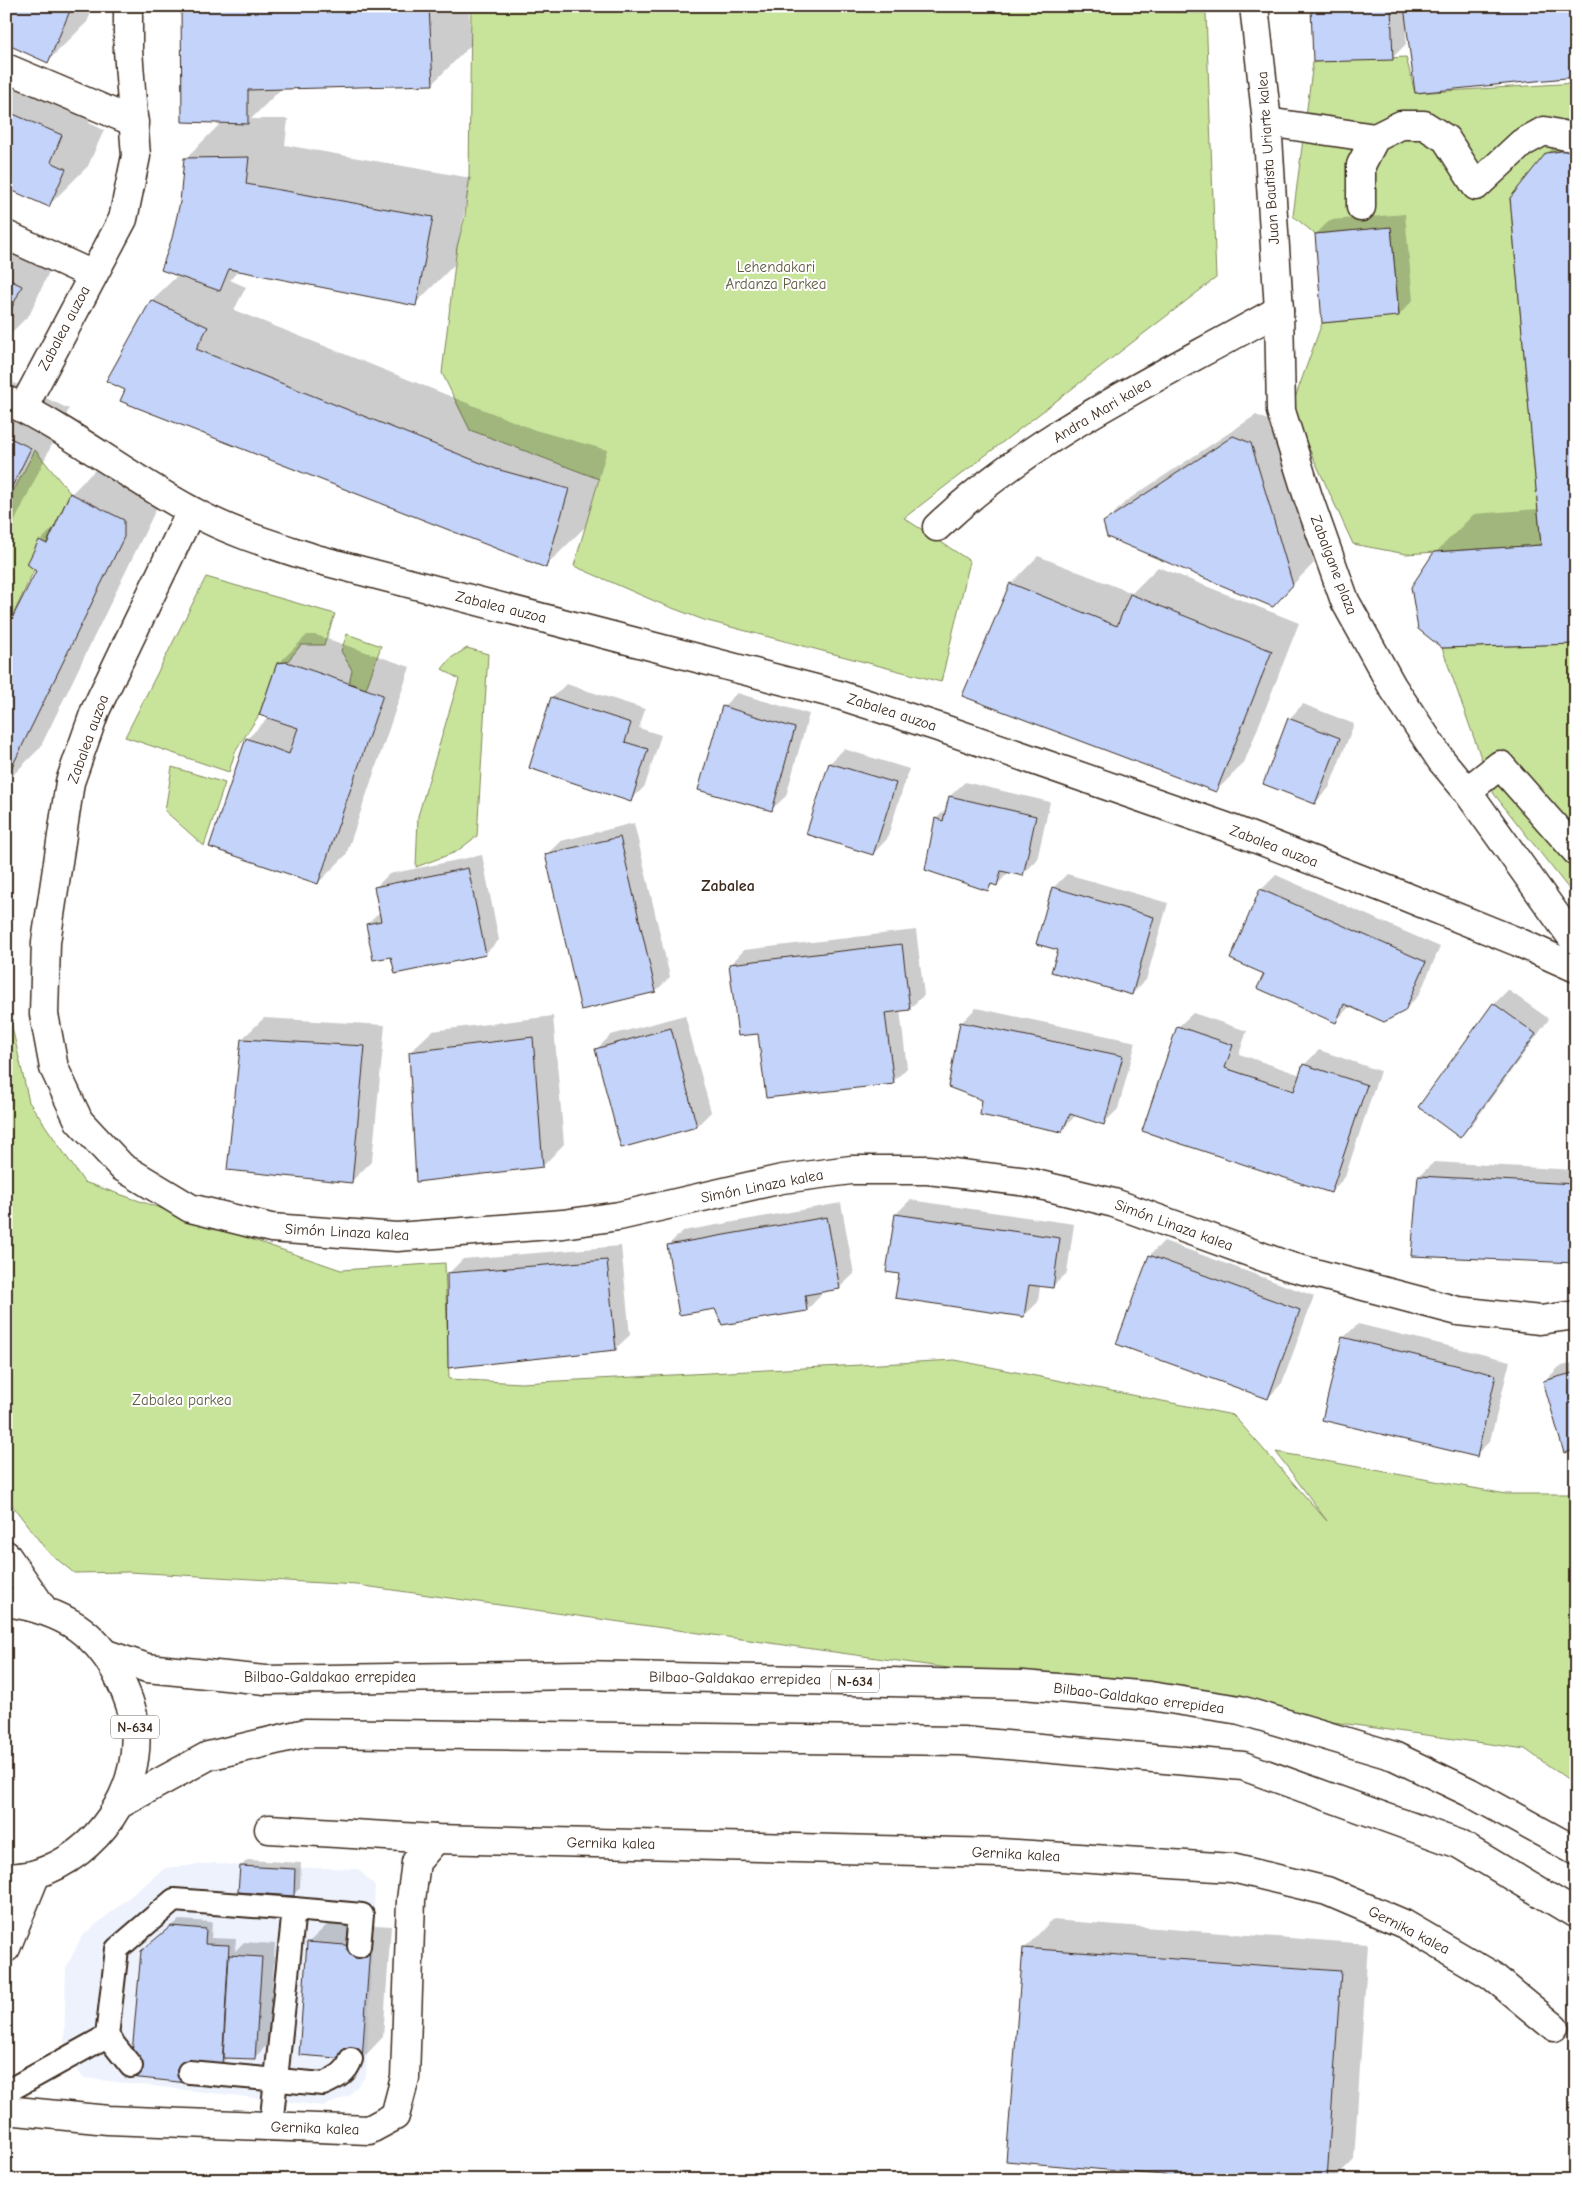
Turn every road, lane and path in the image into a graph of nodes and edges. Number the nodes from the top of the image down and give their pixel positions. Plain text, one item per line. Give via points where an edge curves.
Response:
1 (128, 6) edge
2 (1254, 6) edge
3 (6, 68) edge
4 (134, 122) junction
5 (1267, 122) junction
6 (1375, 138) junction
7 (1576, 138) edge
8 (1362, 207) dead end
9 (6, 235) edge
10 (93, 274) junction
11 (1279, 310) junction
12 (15, 404) edge
13 (191, 511) junction
14 (937, 527) dead end
15 (1467, 792) junction
16 (1576, 851) edge
17 (1576, 943) edge
18 (1576, 968) edge
19 (44, 1014) joint
20 (1576, 1315) edge
21 (6, 1555) edge
22 (6, 1602) edge
23 (44, 1610) junction
24 (106, 1654) junction
25 (120, 1804) junction
26 (269, 1830) dead end
27 (436, 1839) junction
28 (1576, 1850) edge
29 (36, 1874) junction
30 (6, 1878) edge
31 (294, 1908) junction
32 (1576, 1914) edge
33 (359, 1946) dead end
34 (6, 1948) edge
35 (1554, 2027) dead end
36 (107, 2036) junction
37 (351, 2059) dead end
38 (131, 2066) dead end
39 (189, 2072) dead end
40 (276, 2080) junction
41 (6, 2092) edge
42 (6, 2110) edge
43 (271, 2126) junction

1 - 4 main road, Zabalea auzoa
2 - 5 main road, Juan Bautista Uriarte kalea
3 - 4 main road
4 - 10 main road, Zabalea auzoa via 136,156 123,218
5 - 6 main road
5 - 11 main road, Juan Bautista Uriarte kalea
6 - 7 main road via 1401,125 1424,125 1446,139 1476,186 1522,142 1544,131
6 - 8 main road via 1361,165
9 - 10 main road
10 - 12 main road, Zabalea auzoa
11 - 14 main road, Andra Mari kalea via 1125,394 1026,456 984,484
11 - 15 main road, Zabalgane plaza via 1281,410 1345,601 1392,686 1441,760
12 - 13 main road, Zabalea auzoa
13 - 18 main road, Zabalea auzoa via 236,533 316,559 838,695 938,727 1235,830
13 - 19 main road, Zabalea auzoa via 96,711 70,782 46,942
15 - 16 main road via 1500,765
15 - 17 main road, Zabalgane plaza
19 - 20 main road, Simón Linaza kalea via 54,1068 78,1121 122,1167 190,1208 271,1228 396,1237 563,1224 619,1216 782,1179 851,1170 928,1170 1028,1182 1114,1203 1288,1266 1458,1311 1540,1320
21 - 23 main road
22 - 23 main road, Bilbao-Galdakao errepidea / N-634
23 - 24 main road, Bilbao-Galdakao errepidea / N-634 via 78,1628
24 - 25 main road, Bilbao-Galdakao errepidea / N-634 via 125,1688 135,1727 133,1766
24 - 28 main road, Bilbao-Galdakao errepidea / N-634 via 147,1668 265,1680 581,1675 1023,1686 1150,1696 1240,1710 1394,1756
25 - 29 main road, Bilbao-Galdakao errepidea / N-634 via 99,1834 70,1858
25 - 32 main road, Bilbao-Galdakao errepidea / N-634 via 208,1756 305,1733 963,1741 1243,1766 1459,1844
26 - 27 main road, Gernika kalea
27 - 35 main road, Gernika kalea via 1000,1853 1232,1868 1327,1891 1404,1924 1490,1975
27 - 43 main road, Gernika kalea via 416,1862 411,1900 405,2078 395,2116 369,2130
29 - 30 main road, Bilbao-Galdakao errepidea / N-634
29 - 34 main road
31 - 33 lane via 362,1915
31 - 36 lane via 174,1900 117,1949
31 - 40 lane
36 - 38 lane
36 - 41 lane
37 - 40 lane via 348,2068 337,2078 323,2084
39 - 40 lane
40 - 43 lane
42 - 43 main road, Gernika kalea via 108,2120

